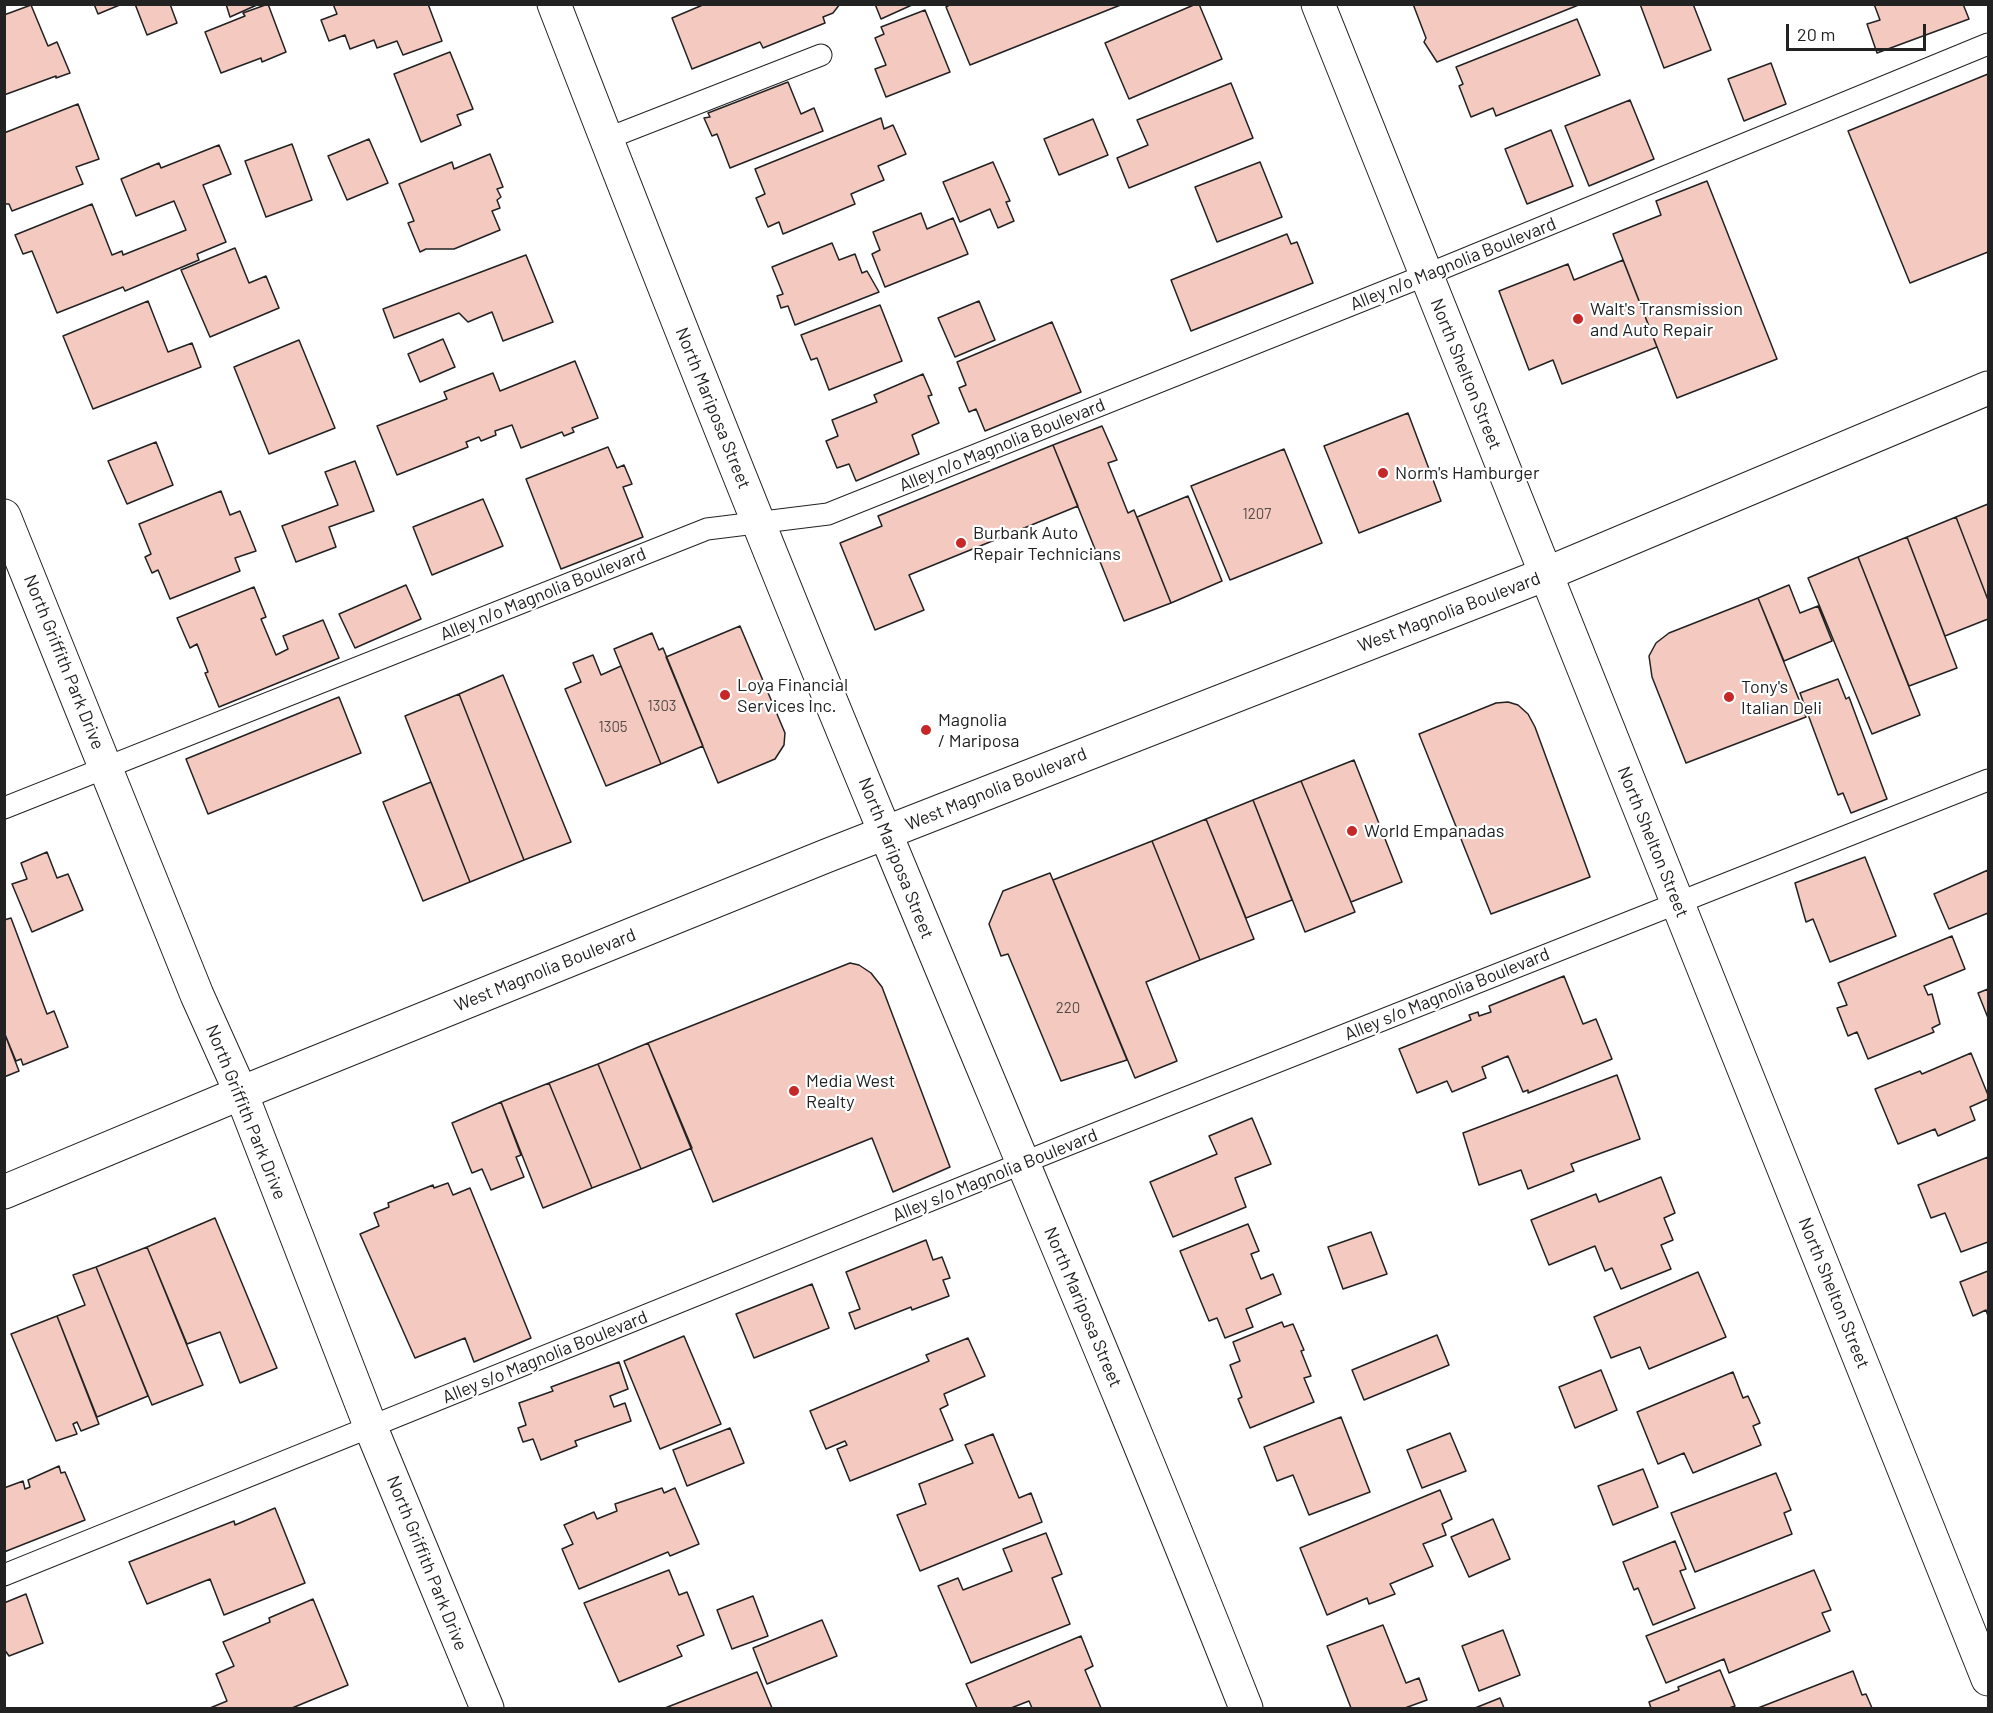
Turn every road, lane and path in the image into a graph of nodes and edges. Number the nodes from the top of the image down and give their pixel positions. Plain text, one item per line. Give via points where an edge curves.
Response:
1 (554, 4) edge
2 (1318, 4) edge
3 (1989, 44) edge
4 (821, 55) dead end
5 (606, 139) junction
6 (1426, 275) junction
7 (1989, 388) edge
8 (4, 516) edge
9 (759, 522) junction
10 (1546, 574) junction
11 (106, 767) junction
12 (1989, 780) edge
13 (4, 808) edge
14 (885, 833) junction
15 (1677, 902) junction
16 (241, 1093) junction
17 (1022, 1164) junction
18 (4, 1192) edge
19 (371, 1428) junction
20 (4, 1575) edge
21 (1989, 1679) edge
22 (487, 1708) edge
23 (1246, 1708) edge

1 - 5 street, North Mariposa Street
2 - 6 street, North Shelton Street
3 - 6 lane, Alley n/o Magnolia Boulevard
4 - 5 lane
5 - 9 street, North Mariposa Street
6 - 9 lane, Alley n/o Magnolia Boulevard via 828,514
6 - 10 street, North Shelton Street
7 - 10 street, West Magnolia Boulevard
8 - 11 street, North Griffith Park Drive
9 - 11 lane, Alley n/o Magnolia Boulevard via 707,529
9 - 14 street, North Mariposa Street
10 - 14 street, West Magnolia Boulevard
10 - 15 street, North Shelton Street
11 - 13 lane, Alley n/o Magnolia Boulevard
11 - 16 street, North Griffith Park Drive via 197,995
12 - 15 lane, Alley s/o Magnolia Boulevard
14 - 16 street, West Magnolia Boulevard
14 - 17 street, North Mariposa Street
15 - 17 lane, Alley s/o Magnolia Boulevard
15 - 21 street, North Shelton Street
16 - 18 street, West Magnolia Boulevard
16 - 19 street, North Griffith Park Drive
17 - 19 lane, Alley s/o Magnolia Boulevard
17 - 23 street, North Mariposa Street via 1177,1532
19 - 20 lane, Alley s/o Magnolia Boulevard
19 - 22 street, North Griffith Park Drive

